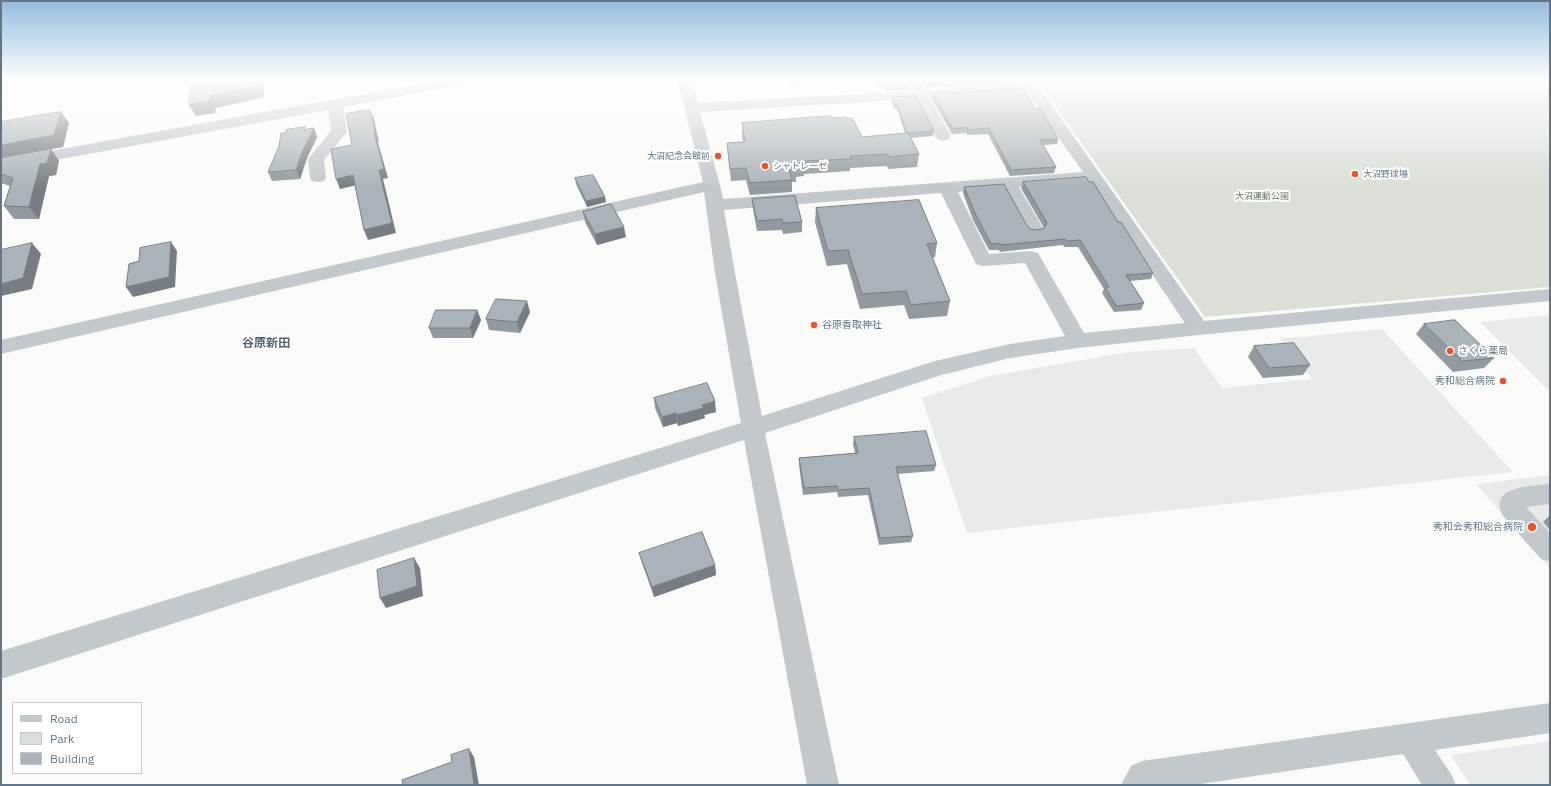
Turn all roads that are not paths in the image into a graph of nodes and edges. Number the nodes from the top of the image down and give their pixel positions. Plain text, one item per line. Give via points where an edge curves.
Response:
1 (272, 116) edge
2 (337, 116) edge
3 (693, 116) edge
4 (932, 116) edge
5 (1050, 116) edge
6 (943, 136) dead end
7 (1, 165) edge
8 (1094, 176) junction
9 (318, 177) dead end
10 (1008, 182) junction
11 (712, 185) junction
12 (947, 187) junction
13 (716, 205) junction
14 (1035, 230) edge
15 (1550, 295) edge
16 (1199, 328) junction
17 (1078, 341) junction
18 (1, 347) edge
19 (753, 428) junction
20 (1550, 494) edge
21 (1550, 551) edge
22 (1, 665) edge
23 (1550, 718) edge
24 (1410, 738) junction
25 (823, 785) edge
26 (1136, 785) edge
27 (1440, 785) edge

1 - 7 street
2 - 9 street via 339,132 316,159
3 - 11 street
4 - 6 street
5 - 8 street
8 - 10 street
8 - 16 street
10 - 12 street
10 - 14 street
11 - 13 street
11 - 18 street
12 - 13 street
12 - 17 street via 983,260 1031,257
13 - 19 street via 725,273
15 - 16 street
16 - 17 street
17 - 19 street via 1010,351 935,369
19 - 22 street
19 - 25 street
20 - 21 street via 1519,498 1512,502 1512,509
23 - 24 street
24 - 26 street via 1142,777
24 - 27 street

